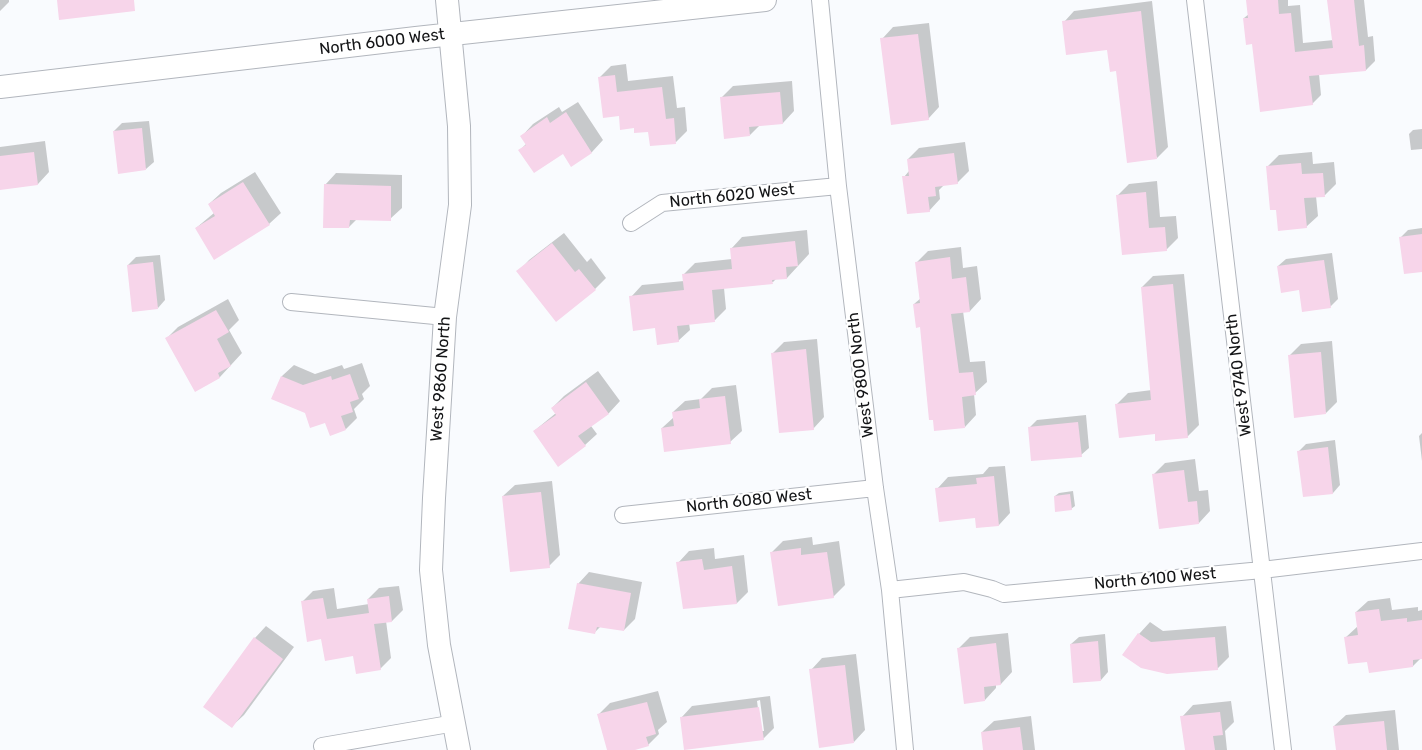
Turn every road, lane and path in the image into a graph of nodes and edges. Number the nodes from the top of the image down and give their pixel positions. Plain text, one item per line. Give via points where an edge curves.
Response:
1 (447, 0) edge
2 (765, 0) edge
3 (820, 0) edge
4 (1195, 0) edge
5 (450, 34) junction
6 (0, 87) edge
7 (838, 186) junction
8 (631, 223) dead end
9 (292, 302) dead end
10 (445, 317) junction
11 (875, 488) junction
12 (623, 515) dead end
13 (1422, 551) edge
14 (1262, 570) junction
15 (890, 590) junction
16 (455, 723) junction
17 (322, 746) dead end
18 (459, 750) edge
19 (905, 750) edge
20 (1282, 750) edge

1 - 5 street, West 9860 North
2 - 5 street, North 6000 West
3 - 7 street, West 9800 North
4 - 14 street, West 9740 North
5 - 6 street, North 6000 West
5 - 10 street, West 9860 North via 459,126 460,205
7 - 8 street, North 6020 West via 662,203
7 - 11 street, West 9800 North
9 - 10 street
10 - 16 street, West 9860 North via 431,570 439,645
11 - 12 street, North 6080 West
11 - 15 street, West 9800 North
13 - 14 street, North 6100 West
14 - 15 street, North 6100 West via 1004,594 964,582
14 - 20 street, West 9740 North
15 - 19 street, West 9800 North
16 - 17 street
16 - 18 street, West 9860 North

